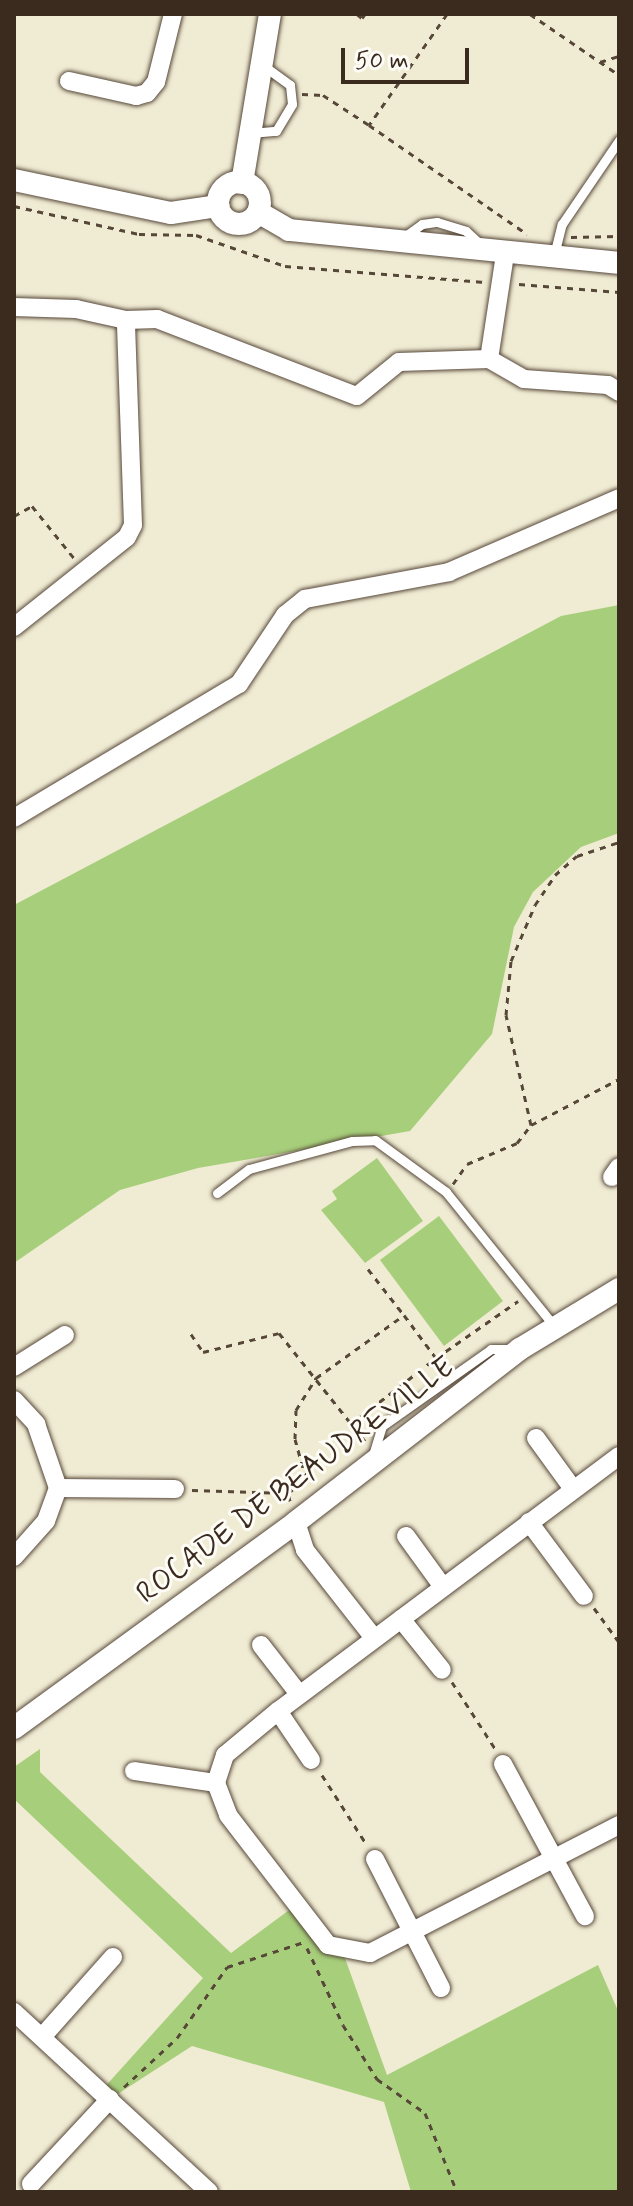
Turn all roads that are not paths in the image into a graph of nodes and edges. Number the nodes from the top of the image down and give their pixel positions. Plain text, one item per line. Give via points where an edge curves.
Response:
1 (173, 14) edge
2 (270, 14) edge
3 (262, 65) junction
4 (69, 81) dead end
5 (251, 133) junction
6 (619, 140) edge
7 (14, 180) edge
8 (242, 183) junction
9 (218, 206) junction
10 (258, 212) junction
11 (554, 251) junction
12 (495, 253) junction
13 (619, 263) edge
14 (14, 307) edge
15 (126, 320) junction
16 (489, 359) junction
17 (619, 392) edge
18 (619, 498) edge
19 (14, 627) edge
20 (14, 818) edge
21 (217, 1193) dead end
22 (619, 1289) edge
23 (554, 1326) junction
24 (65, 1335) dead end
25 (14, 1367) edge
26 (14, 1400) edge
27 (536, 1438) dead end
28 (619, 1456) edge
29 (58, 1488) junction
30 (175, 1489) road end
31 (573, 1489) junction
32 (296, 1522) junction
33 (529, 1522) junction
34 (406, 1536) dead end
35 (14, 1557) edge
36 (443, 1587) junction
37 (584, 1596) road end
38 (401, 1619) junction
39 (374, 1638) junction
40 (261, 1645) dead end
41 (442, 1670) road end
42 (299, 1694) junction
43 (278, 1711) junction
44 (14, 1728) edge
45 (311, 1760) road end
46 (503, 1764) road end
47 (134, 1771) dead end
48 (216, 1783) junction
49 (619, 1825) edge
50 (556, 1856) junction
51 (375, 1859) road end
52 (585, 1916) dead end
53 (413, 1932) junction
54 (113, 1957) dead end
55 (441, 1988) dead end
56 (14, 2012) edge
57 (42, 2037) junction
58 (110, 2099) junction
59 (31, 2184) dead end
60 (209, 2192) edge

1 - 4 street via 156,82 147,93 136,96
2 - 3 street
3 - 5 street
3 - 5 lane via 283,77 292,93 283,125 276,131
5 - 8 street
6 - 11 lane via 562,224
7 - 9 street via 171,213
8 - 9 street via 224,188
8 - 10 street via 257,193
9 - 10 street via 224,218 237,224
10 - 12 street via 289,230
11 - 12 street
11 - 13 street
12 - 16 street via 500,283
14 - 15 street via 76,309
15 - 16 street via 157,319 357,396 399,362
15 - 19 street via 133,525 127,537
16 - 17 street via 524,379 608,385
18 - 20 street via 449,572 305,599 285,615 239,684
21 - 23 lane via 249,1169 352,1141 375,1140 446,1192
22 - 23 street, ROCADE DE BEAUDREVILLE
23 - 32 street, ROCADE DE BEAUDREVILLE via 371,1459
24 - 25 street
26 - 29 street via 36,1424
27 - 31 street
28 - 31 street
29 - 30 street
29 - 35 street via 46,1521
31 - 33 street
32 - 39 street via 305,1550
32 - 44 street, ROCADE DE BEAUDREVILLE
33 - 36 street
33 - 37 street
34 - 36 street
36 - 38 street
38 - 39 street
38 - 41 street
39 - 42 street
40 - 42 street
42 - 43 street
43 - 45 street
43 - 48 street via 225,1755
46 - 50 street
47 - 48 street
48 - 53 street via 228,1815 310,1936 370,1953
49 - 50 street
50 - 52 street
50 - 53 street
51 - 53 street
53 - 55 street
54 - 57 street
56 - 57 street
57 - 58 street
58 - 59 street
58 - 60 street

